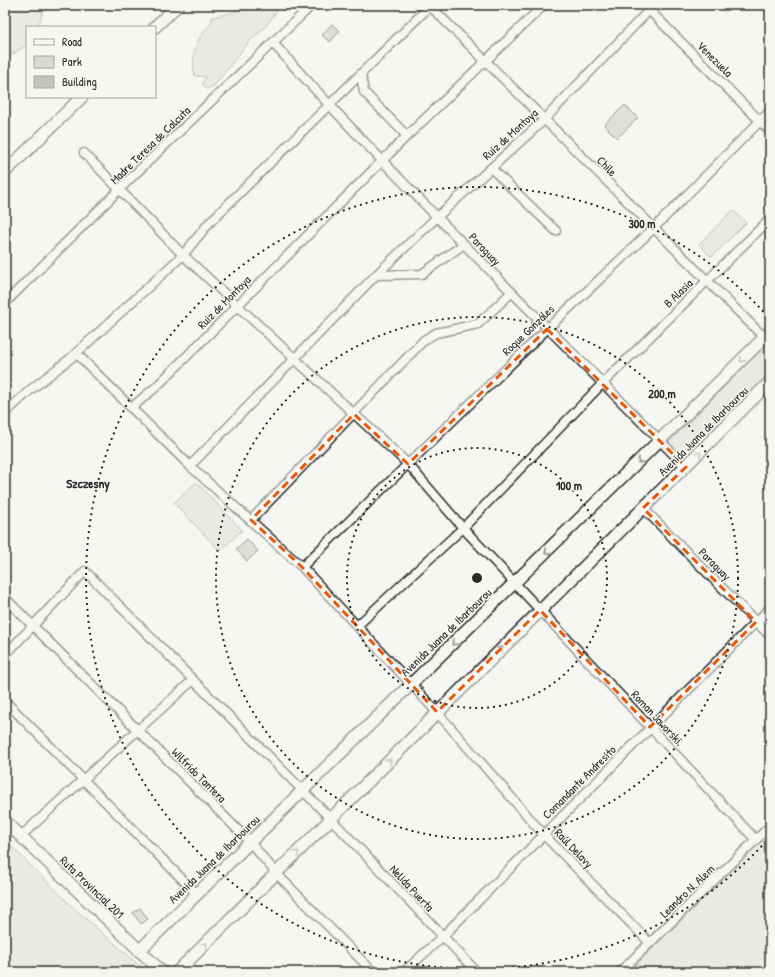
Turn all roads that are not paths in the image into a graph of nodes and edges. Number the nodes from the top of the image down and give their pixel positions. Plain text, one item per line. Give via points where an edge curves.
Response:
1 (178, 5) edge
2 (312, 5) edge
3 (430, 5) edge
4 (544, 5) edge
5 (649, 7) edge
6 (156, 26) edge
7 (273, 43) junction
8 (486, 62) junction
9 (361, 74) junction
10 (81, 98) edge
11 (329, 106) junction
12 (770, 111) edge
13 (544, 120) junction
14 (760, 121) junction
15 (770, 131) edge
16 (407, 136) junction
17 (84, 153) dead end
18 (383, 161) junction
19 (491, 168) junction
20 (5, 172) edge
21 (121, 190) junction
22 (437, 217) junction
23 (770, 219) edge
24 (654, 228) junction
25 (556, 231) dead end
26 (464, 244) junction
27 (183, 255) junction
28 (376, 275) junction
29 (706, 282) junction
30 (511, 293) junction
31 (5, 303) edge
32 (238, 305) junction
33 (547, 329) junction
34 (768, 338) edge
35 (76, 354) junction
36 (295, 358) junction
37 (770, 382) edge
38 (602, 384) junction
39 (131, 408) junction
40 (5, 413) edge
41 (354, 414) junction
42 (660, 441) junction
43 (408, 464) junction
44 (190, 466) junction
45 (686, 467) junction
46 (643, 508) junction
47 (251, 520) junction
48 (463, 528) junction
49 (302, 567) junction
50 (514, 583) junction
51 (5, 598) edge
52 (770, 608) edge
53 (540, 610) junction
54 (756, 622) junction
55 (358, 625) junction
56 (32, 626) junction
57 (770, 636) edge
58 (5, 655) edge
59 (193, 680) junction
60 (411, 684) junction
61 (5, 701) edge
62 (437, 712) junction
63 (650, 727) junction
64 (138, 730) junction
65 (84, 779) junction
66 (302, 791) junction
67 (331, 819) junction
68 (5, 821) edge
69 (770, 826) edge
70 (544, 835) junction
71 (21, 836) junction
72 (756, 840) junction
73 (250, 843) junction
74 (277, 874) junction
75 (197, 894) junction
76 (442, 937) junction
77 (650, 943) junction
78 (139, 951) junction
79 (161, 972) edge
80 (177, 972) edge
81 (373, 972) edge
82 (404, 972) edge
83 (477, 972) edge
84 (620, 972) edge

1 - 6 main road
2 - 7 street, Madre Teresa de Calcuta
3 - 8 street, Chile
3 - 9 street
4 - 8 street, Ruiz de Montoya
5 - 13 street, Ruiz de Montoya
5 - 14 street, Venezuela
7 - 11 street, Paraguay
7 - 21 street, Madre Teresa de Calcuta
8 - 13 street, Chile
8 - 16 street, Ruiz de Montoya
9 - 11 street
9 - 16 street via 364,92
10 - 20 main road
11 - 18 street, Paraguay
11 - 27 street via 209,223
12 - 14 street, Roque Gonzáles
13 - 19 street, Ruiz de Montoya
13 - 24 street, Chile
14 - 15 street, Venezuela
14 - 24 street, Roque Gonzáles
16 - 18 street, Ruiz de Montoya
17 - 21 street, Roman Jaworski
18 - 22 street, Paraguay
18 - 32 street, Ruiz de Montoya
19 - 22 street, Ruiz de Montoya
19 - 25 street
21 - 27 street, Roman Jaworski
21 - 31 street, Madre Teresa de Calcuta
22 - 26 street, Paraguay
22 - 28 street, Ruiz de Montoya
23 - 29 street, B Alasia
24 - 29 street, Chile
24 - 33 street, Roque Gonzáles
26 - 28 street via 422,274
26 - 30 street, Paraguay
27 - 32 street, Roman Jaworski
27 - 35 street
28 - 36 street, Ruiz de Montoya
29 - 34 street, Chile
29 - 38 street, B Alasia
30 - 33 street, Paraguay
30 - 41 street via 478,324 436,333 424,340
32 - 36 street, Roman Jaworski
32 - 39 street, Ruiz de Montoya via 156,387
33 - 38 street, Paraguay
33 - 43 street, Roque Gonzáles
34 -> 42 main road, Avenida Juana de Ibarbourou
35 - 39 street
35 - 40 street
36 - 41 street, Roman Jaworski
36 - 44 street, Ruiz de Montoya
45 -> 37 main road, Avenida Juana de Ibarbourou
38 - 42 street, Paraguay
38 - 48 street, B Alasia
39 - 44 street
41 - 43 street, Roman Jaworski
41 - 47 street
42 - 45 street, Paraguay
42 -> 50 main road, Avenida Juana de Ibarbourou
43 - 48 street, Roman Jaworski
43 - 49 street, Roque Gonzáles
44 - 47 street, Raúl Delavy
45 - 46 main road, Avenida Juana de Ibarbourou
46 - 53 main road, Avenida Juana de Ibarbourou
46 - 54 street, Paraguay
47 - 49 street, Raúl Delavy
48 - 50 street, Roman Jaworski
48 - 55 street, B Alasia
49 - 55 street, Raúl Delavy
50 - 53 street, Roman Jaworski
50 -> 60 main road, Avenida Juana de Ibarbourou
51 - 56 street, Wilfrido Tantera
52 - 54 street, Comandante Andresito
62 -> 53 main road, Avenida Juana de Ibarbourou
53 - 63 street, Roman Jaworski
54 - 57 street, Paraguay
54 - 63 street, Comandante Andresito
55 - 60 street, Raúl Delavy
56 - 58 street
56 - 59 street, Nelida Puerta via 85,571
56 - 64 street, Wilfrido Tantera
59 - 64 street
59 - 66 street, Nelida Puerta
60 - 62 street, Raúl Delavy
60 - 66 main road, Avenida Juana de Ibarbourou
61 - 65 street
67 -> 62 main road, Avenida Juana de Ibarbourou
62 - 70 street, Raúl Delavy
63 - 70 street, Comandante Andresito
63 - 72 street, Roman Jaworski
64 - 65 street
64 - 73 street, Wilfrido Tantera
65 - 71 street
65 - 75 street
66 - 67 street, Nelida Puerta
66 - 73 main road, Avenida Juana de Ibarbourou
74 -> 67 main road, Avenida Juana de Ibarbourou
67 - 76 street, Nelida Puerta
68 - 71 main road, Ruta Provincial 201
69 - 72 street, Leandro N. Alem
70 - 76 street, Comandante Andresito
70 - 77 street, Raúl Delavy
71 - 78 main road, Ruta Provincial 201
72 - 77 street, Leandro N. Alem
73 - 74 street, Wilfrido Tantera
73 - 75 main road, Avenida Juana de Ibarbourou
80 -> 74 main road, Avenida Juana de Ibarbourou
74 - 81 street, Wilfrido Tantera
75 - 78 main road, Avenida Juana de Ibarbourou
76 - 82 street, Comandante Andresito
76 - 83 street, Nelida Puerta
77 - 84 street, Leandro N. Alem
78 - 79 main road, Ruta Provincial 201

